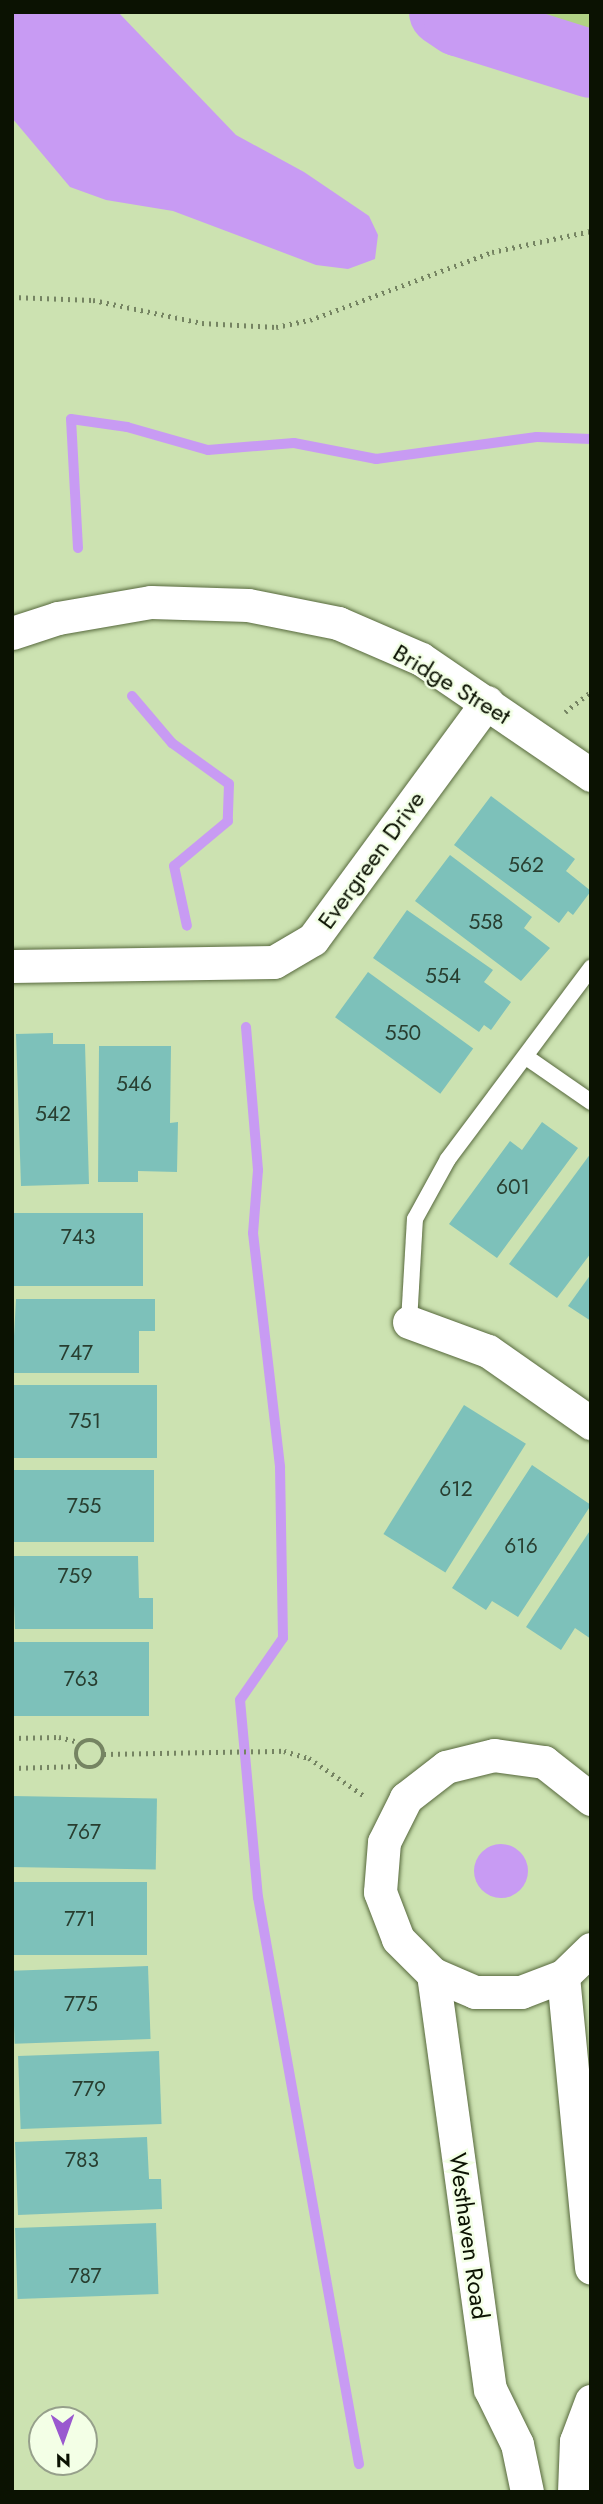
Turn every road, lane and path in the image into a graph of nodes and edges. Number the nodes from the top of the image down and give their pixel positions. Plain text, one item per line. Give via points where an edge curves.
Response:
1 (591, 231) edge
2 (12, 297) edge
3 (12, 633) edge
4 (591, 692) edge
5 (486, 702) junction
6 (565, 712) dead end
7 (591, 775) edge
8 (12, 966) edge
9 (591, 968) edge
10 (526, 1057) junction
11 (591, 1102) edge
12 (409, 1322) joint
13 (591, 1423) edge
14 (12, 1738) edge
15 (80, 1742) junction
16 (104, 1754) junction
17 (81, 1765) junction
18 (12, 1768) edge
19 (589, 1791) edge
20 (396, 1819) junction
21 (591, 1949) edge
22 (433, 1974) junction
23 (563, 1976) junction
24 (591, 2268) edge
25 (591, 2401) edge
26 (527, 2492) edge
27 (574, 2492) edge

1 - 2 path via 492,252 310,320 276,327 202,323 93,300
3 - 5 street, Bridge Street via 58,618 151,602 248,605 338,623 421,659
4 - 6 path
5 - 7 street, Bridge Street
5 - 8 street, Evergreen Drive via 313,939 274,962
9 - 10 lane
10 - 11 lane
10 - 12 lane via 448,1159 415,1219
12 - 13 street via 488,1351
14 - 15 path via 59,1737
15 - 16 path via 95,1740
15 - 17 path via 75,1753
16 - 17 path via 99,1765
16 - 20 path via 270,1749 309,1758
17 - 18 path
19 - 20 street via 544,1762 494,1755 446,1767 406,1798
20 - 22 street via 384,1842 380,1892 398,1939
21 - 23 street
22 - 23 street via 475,1992 521,1992
22 - 26 street, Westhaven Road via 490,2389 517,2444
23 - 24 street
25 - 27 street via 576,2441

